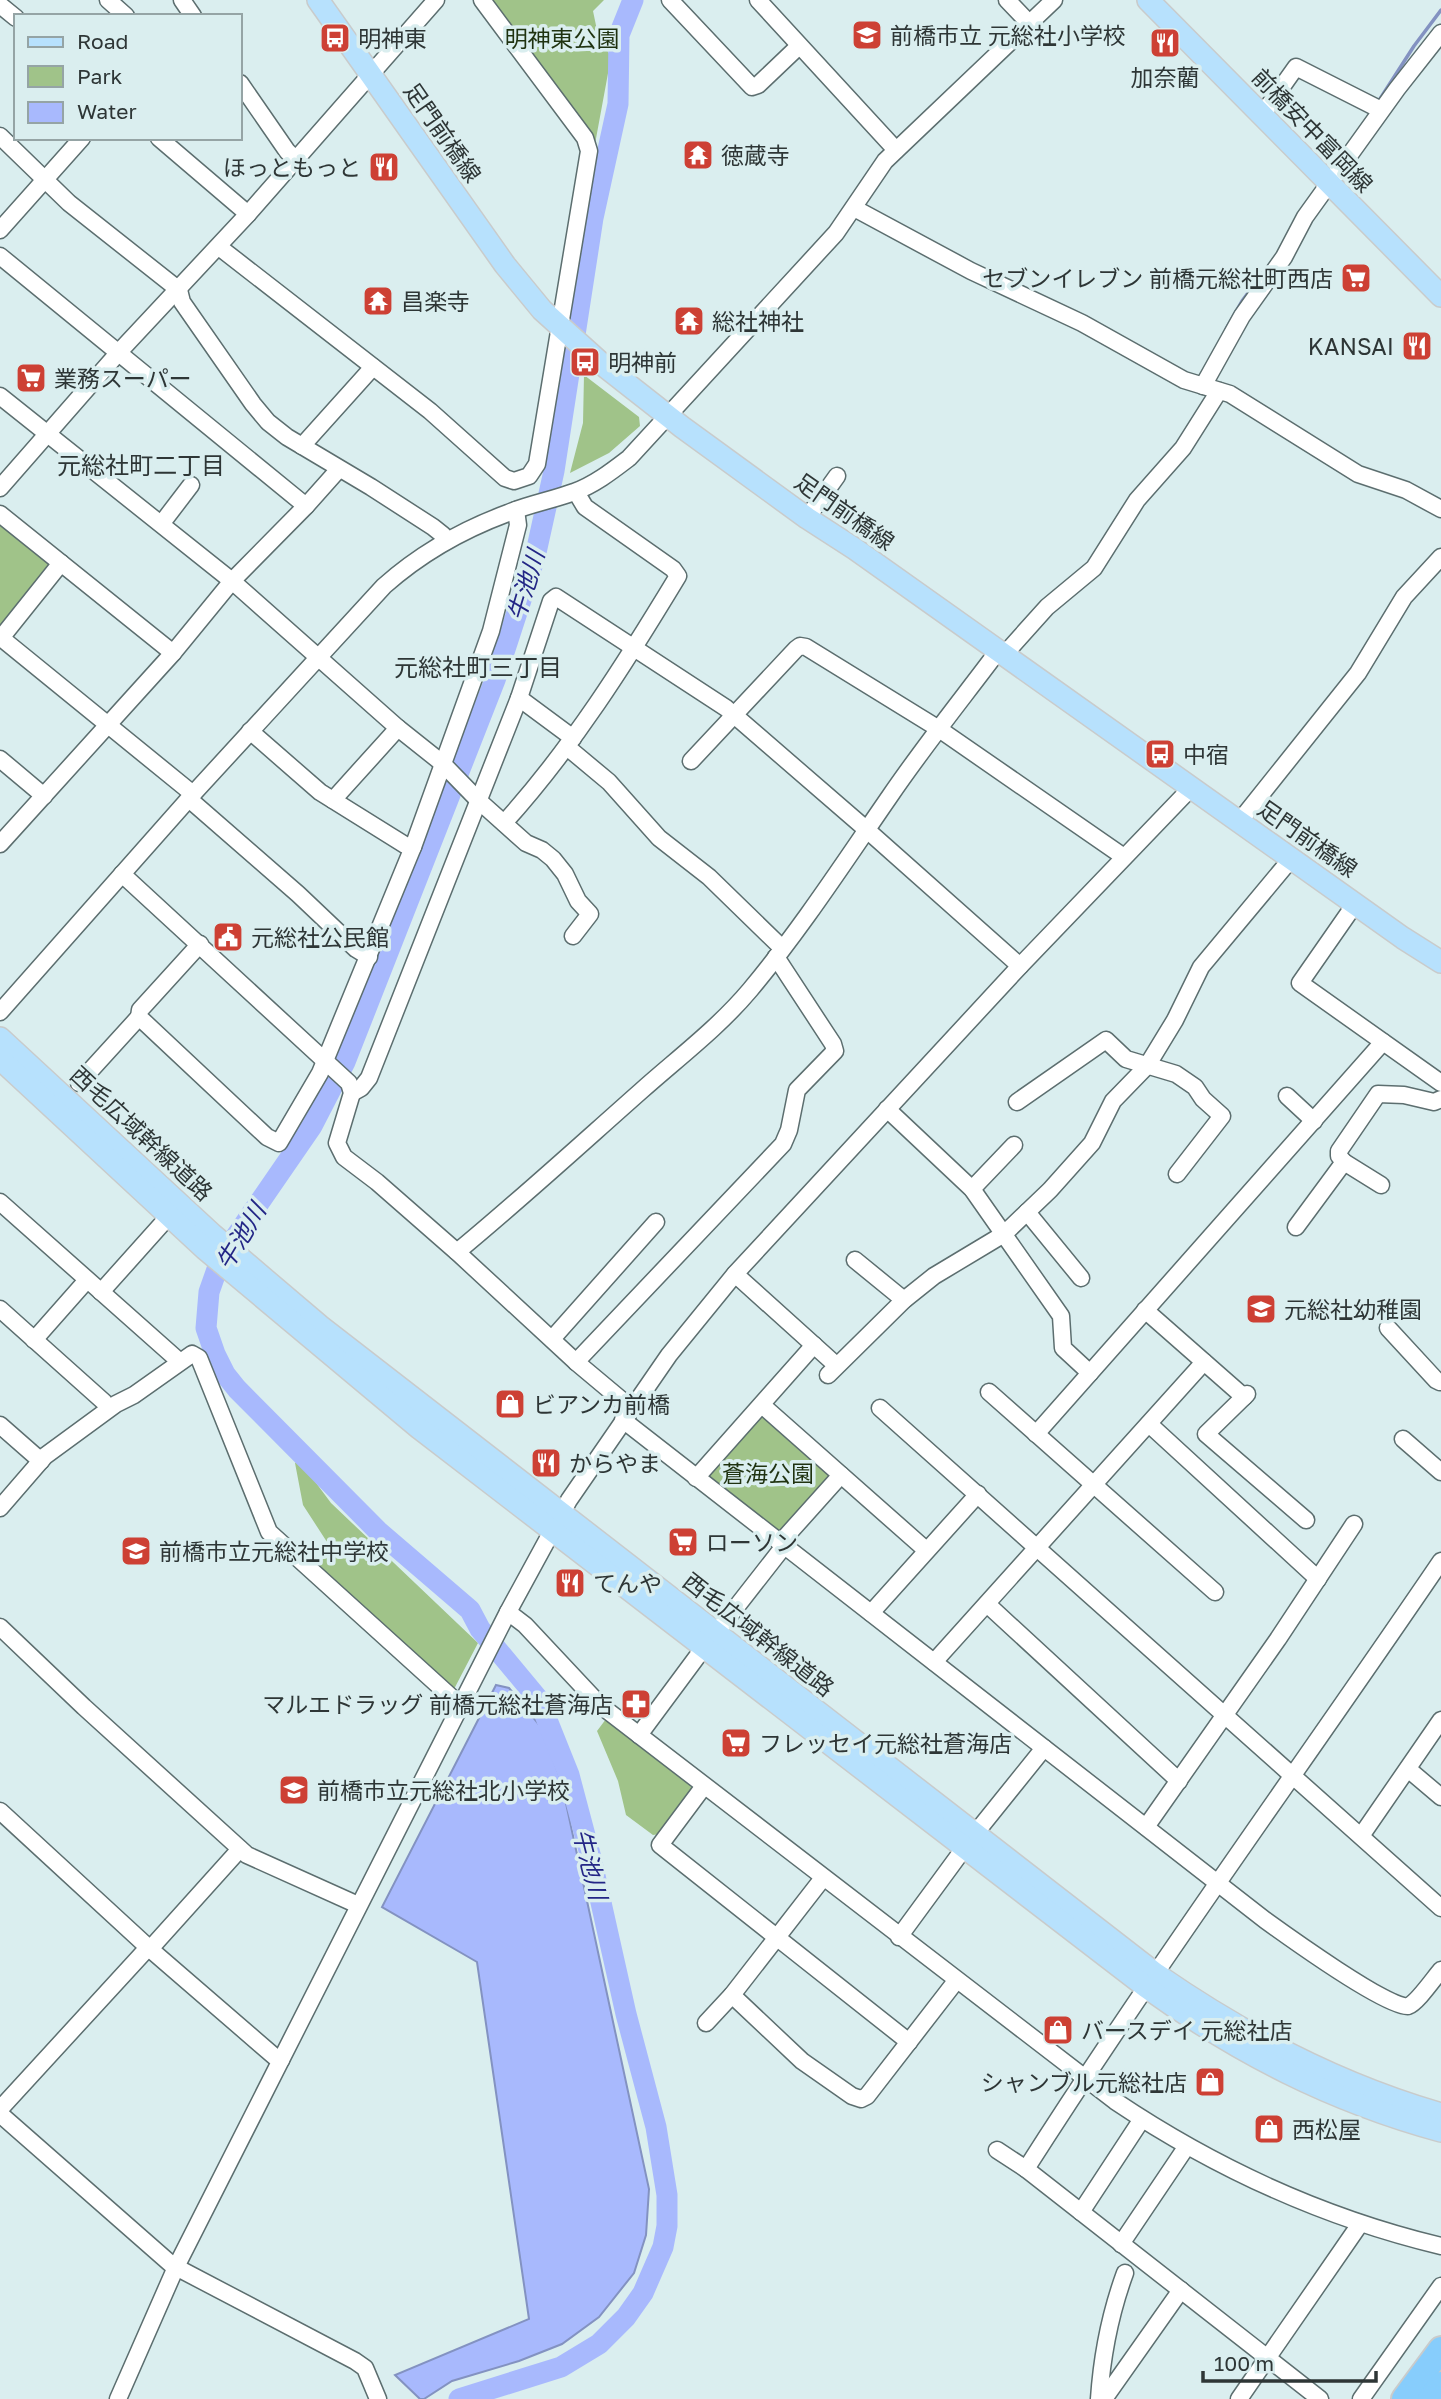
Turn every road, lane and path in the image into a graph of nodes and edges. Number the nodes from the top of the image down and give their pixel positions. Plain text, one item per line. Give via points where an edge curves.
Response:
1 (108, 0) edge
2 (318, 0) edge
3 (436, 0) edge
4 (482, 0) edge
5 (670, 0) edge
6 (758, 0) edge
7 (1007, 0) edge
8 (1054, 0) edge
9 (1148, 0) edge
10 (124, 14) edge
11 (1030, 24) junction
12 (1441, 33) edge
13 (799, 46) junction
14 (369, 74) junction
15 (242, 86) edge
16 (1381, 110) junction
17 (1262, 116) junction
18 (0, 136) edge
19 (80, 140) edge
20 (161, 140) edge
21 (897, 150) junction
22 (296, 160) junction
23 (46, 181) junction
24 (1329, 185) junction
25 (854, 208) junction
26 (248, 214) junction
27 (0, 230) edge
28 (219, 247) junction
29 (0, 257) edge
30 (179, 290) junction
31 (1441, 296) edge
32 (561, 328) junction
33 (118, 352) junction
34 (373, 367) junction
35 (1211, 389) junction
36 (0, 396) edge
37 (668, 416) junction
38 (48, 434) junction
39 (302, 446) junction
40 (339, 469) junction
41 (837, 476) dead end
42 (191, 485) dead end
43 (0, 488) edge
44 (568, 494) junction
45 (306, 506) junction
46 (1441, 509) edge
47 (516, 510) junction
48 (0, 514) edge
49 (807, 518) junction
50 (162, 523) junction
51 (446, 541) junction
52 (1441, 557) edge
53 (61, 563) junction
54 (232, 581) junction
55 (1, 637) edge
56 (633, 647) junction
57 (173, 653) junction
58 (1001, 653) junction
59 (319, 657) junction
60 (519, 698) junction
61 (734, 715) junction
62 (109, 725) junction
63 (398, 728) junction
64 (939, 729) junction
65 (250, 731) junction
66 (570, 742) junction
67 (0, 759) edge
68 (691, 761) dead end
69 (442, 763) junction
70 (1191, 788) junction
71 (44, 796) junction
72 (191, 796) junction
73 (333, 800) junction
74 (479, 801) junction
75 (1239, 822) junction
76 (504, 823) junction
77 (867, 830) junction
78 (0, 844) edge
79 (413, 847) junction
80 (1124, 857) junction
81 (1291, 859) junction
82 (122, 874) junction
83 (1355, 904) junction
84 (573, 936) dead end
85 (200, 944) junction
86 (779, 952) junction
87 (369, 957) junction
88 (1441, 962) edge
89 (1020, 966) junction
90 (0, 1012) edge
91 (139, 1017) junction
92 (0, 1038) edge
93 (1383, 1042) junction
94 (0, 1059) edge
95 (327, 1063) junction
96 (1147, 1066) junction
97 (79, 1083) dead end
98 (1441, 1083) edge
99 (350, 1088) junction
100 (1287, 1096) dead end
101 (1441, 1099) edge
102 (1017, 1102) dead end
103 (887, 1109) junction
104 (1314, 1121) junction
105 (1014, 1144) dead end
106 (1344, 1162) junction
107 (1177, 1174) dead end
108 (1381, 1185) dead end
109 (972, 1189) junction
110 (0, 1202) edge
111 (1027, 1212) junction
112 (169, 1216) junction
113 (656, 1222) dead end
114 (1296, 1227) dead end
115 (1004, 1234) junction
116 (209, 1242) junction
117 (457, 1252) junction
118 (855, 1260) dead end
119 (735, 1274) junction
120 (1081, 1278) dead end
121 (87, 1280) junction
122 (101, 1292) junction
123 (904, 1300) junction
124 (0, 1309) edge
125 (1145, 1310) junction
126 (1388, 1328) dead end
127 (552, 1339) junction
128 (34, 1340) junction
129 (814, 1346) junction
130 (179, 1362) junction
131 (576, 1362) junction
132 (1204, 1362) junction
133 (1090, 1373) junction
134 (1440, 1382) edge
135 (989, 1392) dead end
136 (762, 1405) junction
137 (880, 1408) dead end
138 (108, 1409) junction
139 (627, 1414) junction
140 (0, 1424) edge
141 (1149, 1424) junction
142 (1035, 1434) junction
143 (1403, 1438) dead end
144 (41, 1461) junction
145 (1441, 1472) edge
146 (841, 1475) junction
147 (696, 1478) junction
148 (1094, 1485) junction
149 (978, 1494) junction
150 (0, 1508) edge
151 (1306, 1520) dead end
152 (556, 1521) junction
153 (1354, 1524) dead end
154 (782, 1544) junction
155 (1038, 1548) junction
156 (926, 1550) junction
157 (1441, 1561) edge
158 (1318, 1578) junction
159 (1215, 1592) dead end
160 (987, 1604) junction
161 (508, 1612) junction
162 (871, 1613) junction
163 (0, 1627) edge
164 (710, 1640) junction
165 (934, 1662) junction
166 (460, 1705) junction
167 (1224, 1715) junction
168 (1441, 1720) edge
169 (639, 1735) junction
170 (1044, 1748) junction
171 (1408, 1769) junction
172 (1292, 1775) junction
173 (1179, 1781) junction
174 (704, 1786) junction
175 (1441, 1797) edge
176 (0, 1811) edge
177 (1146, 1827) junction
178 (1360, 1836) junction
179 (969, 1841) junction
180 (240, 1849) junction
181 (823, 1878) junction
182 (1217, 1883) junction
183 (358, 1905) junction
184 (1441, 1908) edge
185 (899, 1937) junction
186 (776, 1939) junction
187 (150, 1949) junction
188 (1441, 1970) edge
189 (956, 1981) junction
190 (1151, 1981) junction
191 (732, 1995) junction
192 (706, 2023) dead end
193 (909, 2042) junction
194 (281, 2060) junction
195 (1083, 2079) junction
196 (0, 2109) edge
197 (0, 2114) edge
198 (1441, 2114) edge
199 (1142, 2119) junction
200 (1441, 2131) edge
201 (1187, 2146) junction
202 (998, 2150) dead end
203 (1026, 2169) junction
204 (1081, 2213) junction
205 (1360, 2224) junction
206 (1121, 2244) junction
207 (1441, 2246) edge
208 (176, 2267) junction
209 (1125, 2273) dead end
210 (1181, 2290) junction
211 (1438, 2297) edge
212 (1441, 2349) edge
213 (1266, 2357) junction
214 (1441, 2384) edge
215 (118, 2399) edge
216 (378, 2399) edge
217 (1101, 2399) edge
218 (1239, 2399) edge
219 (1320, 2399) edge
220 (1361, 2399) edge
221 (1404, 2399) edge
222 (1430, 2399) edge

1 - 10 street
2 - 14 main road, 足門前橋線
3 - 14 street
4 - 32 street via 588,144
5 - 13 street via 752,87
6 - 13 street
7 - 11 street
8 - 11 street
9 - 17 main road, 前橋安中富岡線
11 - 21 street
12 - 16 street
13 - 21 street
14 - 22 street
14 - 32 main road, 足門前橋線 via 505,265
15 - 22 street
16 - 17 street via 1298,66
16 - 24 street
17 - 24 main road, 前橋安中富岡線
18 - 23 street
19 - 23 street
20 - 26 street
21 - 25 street via 872,177
22 - 26 street
23 - 27 street
23 - 30 street
24 - 31 main road, 前橋安中富岡線
24 - 35 street via 1241,316
25 - 35 street via 1184,380
25 - 37 street
26 - 28 street
28 - 30 street
28 - 34 street
29 - 33 street
30 - 33 street
30 - 39 street via 182,302 253,404 268,422
32 - 34 street via 535,469 514,481
32 - 37 main road, 足門前橋線
33 - 38 street
33 - 45 street
34 - 39 street
35 - 46 street via 1230,394 1359,474 1406,490
35 - 58 street via 1187,443 1137,500 1094,568
36 - 38 street
37 - 44 street via 629,458
37 - 49 main road, 足門前橋線
38 - 43 street
38 - 50 street
39 - 40 street
40 - 45 street
40 - 51 street via 433,527
41 - 49 street
42 - 50 street
44 - 47 street
44 - 56 street via 678,576
45 - 54 street
47 - 51 street
47 - 69 street via 518,525 491,631
48 - 53 street
49 - 58 main road, 足門前橋線
50 - 54 street
51 - 59 street via 384,586
52 - 75 street via 1404,597 1358,673
53 - 55 street
53 - 57 street
54 - 57 street
54 - 59 street
55 - 62 street
56 - 60 street via 553,598
56 - 61 street
56 - 66 street
57 - 62 street
58 - 64 street
58 - 70 main road, 足門前橋線
59 - 63 street
59 - 65 street
60 - 66 street
60 - 74 street
61 - 64 street via 800,646
61 - 68 street
61 - 77 street
62 - 71 street
62 - 72 street
63 - 69 street
63 - 73 street
64 - 77 street
64 - 80 street
65 - 72 street
65 - 73 street
66 - 76 street
66 - 86 street via 659,838 709,877
67 - 71 street
69 - 74 street
69 - 79 street
70 - 75 main road, 足門前橋線
70 - 80 street
71 - 78 street
72 - 82 street
72 - 87 street
73 - 79 street
74 - 76 street
74 - 99 street via 369,1078 361,1088
75 - 81 main road, 足門前橋線
76 - 84 street via 561,867 590,914
77 - 86 street
77 - 89 street
79 - 87 street
80 - 89 street
81 - 83 main road, 足門前橋線
81 - 96 street via 1201,967
82 - 85 street
82 - 90 street
83 - 88 main road, 足門前橋線
83 - 93 street via 1300,983
85 - 91 street
85 - 95 street
86 - 117 street via 713,1030
86 - 131 street via 835,1051 797,1090 783,1144
87 - 95 street
89 - 103 street
91 - 95 street via 267,1137 279,1143
91 - 97 street
92 - 116 main road, 西毛広域幹線道路
93 - 98 street
93 - 104 street
94 - 112 main road, 西毛広域幹線道路
95 - 99 street
96 - 102 street via 1126,1059 1106,1040
96 - 107 street via 1185,1080 1222,1116
96 - 111 street via 1113,1101 1092,1143
99 - 117 street via 337,1143 344,1157
100 - 104 street
101 - 106 street via 1434,1102 1378,1094 1339,1151
103 - 109 street
103 - 119 street
104 - 125 street
105 - 109 street
106 - 108 street
106 - 114 street
109 - 115 street
110 - 121 street
111 - 115 street
111 - 120 street
112 - 116 main road, 西毛広域幹線道路
112 - 122 street
113 - 127 street
115 - 123 street via 950,1264
115 - 133 street via 1061,1316 1063,1348
116 - 152 main road, 西毛広域幹線道路 via 419,1428
117 - 127 street
118 - 123 street
119 - 129 street
119 - 139 street
121 - 122 street
121 - 128 street
122 - 130 street
123 - 129 street via 832,1370
124 - 128 street
125 - 132 street
125 - 133 street
126 - 134 street
127 - 131 street
128 - 138 street
129 - 136 street
130 - 138 street
130 - 166 street via 192,1354 199,1358 273,1537
131 - 139 street
132 - 141 street
132 - 151 street via 1245,1395 1206,1434
133 - 142 street
135 - 142 street
136 - 146 street
136 - 147 street
137 - 149 street
138 - 144 street
139 - 147 street
139 - 152 street
140 - 144 street
141 - 148 street
141 - 158 street
142 - 148 street
143 - 145 street
144 - 150 street
146 - 154 street
146 - 156 street
147 - 154 street
148 - 155 street
148 - 159 street
149 - 155 street
149 - 156 street
152 - 161 street
152 - 164 main road, 西毛広域幹線道路
153 - 158 street
154 - 162 street
154 - 164 street
155 - 160 street
155 - 167 street
156 - 162 street
157 - 172 street
158 - 167 street
160 - 165 street
160 - 173 street
161 - 166 street
161 - 169 street via 592,1698
162 - 165 street
163 - 180 street
164 - 169 street
164 - 179 main road, 西毛広域幹線道路
165 - 170 street
166 - 183 street
167 - 172 street
167 - 173 street
168 - 171 street
169 - 174 street
170 - 177 street
170 - 179 street
171 - 175 street
171 - 178 street
172 - 178 street
172 - 182 street
173 - 177 street
174 - 181 street
174 - 186 street via 660,1845
176 - 187 street
177 - 182 street
178 - 184 street
179 - 185 street
179 - 190 main road, 西毛広域幹線道路
180 - 183 street
180 - 187 street
181 - 185 street
181 - 186 street
182 - 188 street via 1298,1943 1402,2007 1412,2004
182 - 190 street
183 - 194 street
185 - 189 street
186 - 191 street
186 - 193 street
187 - 194 street
187 - 196 street
189 - 193 street
189 - 195 street
190 - 195 street
190 - 198 main road, 西毛広域幹線道路 via 1301,2061
190 - 200 main road, 西毛広域幹線道路 via 1226,2041 1293,2076
191 - 192 street
191 - 193 street via 802,2061 856,2099 867,2096
194 - 208 street
195 - 199 street
195 - 203 street
197 - 208 street
199 - 201 street
199 - 204 street
201 - 205 street via 1284,2194
201 - 206 street
202 - 203 street
203 - 204 street
204 - 206 street
205 - 207 street
205 - 213 street
206 - 210 street
208 - 215 street
208 - 216 street via 355,2361 365,2368
209 - 217 street via 1112,2309 1101,2367
210 - 213 street
210 - 217 street
211 - 220 street
212 - 221 highway
213 - 218 street
213 - 219 street
214 - 222 highway

